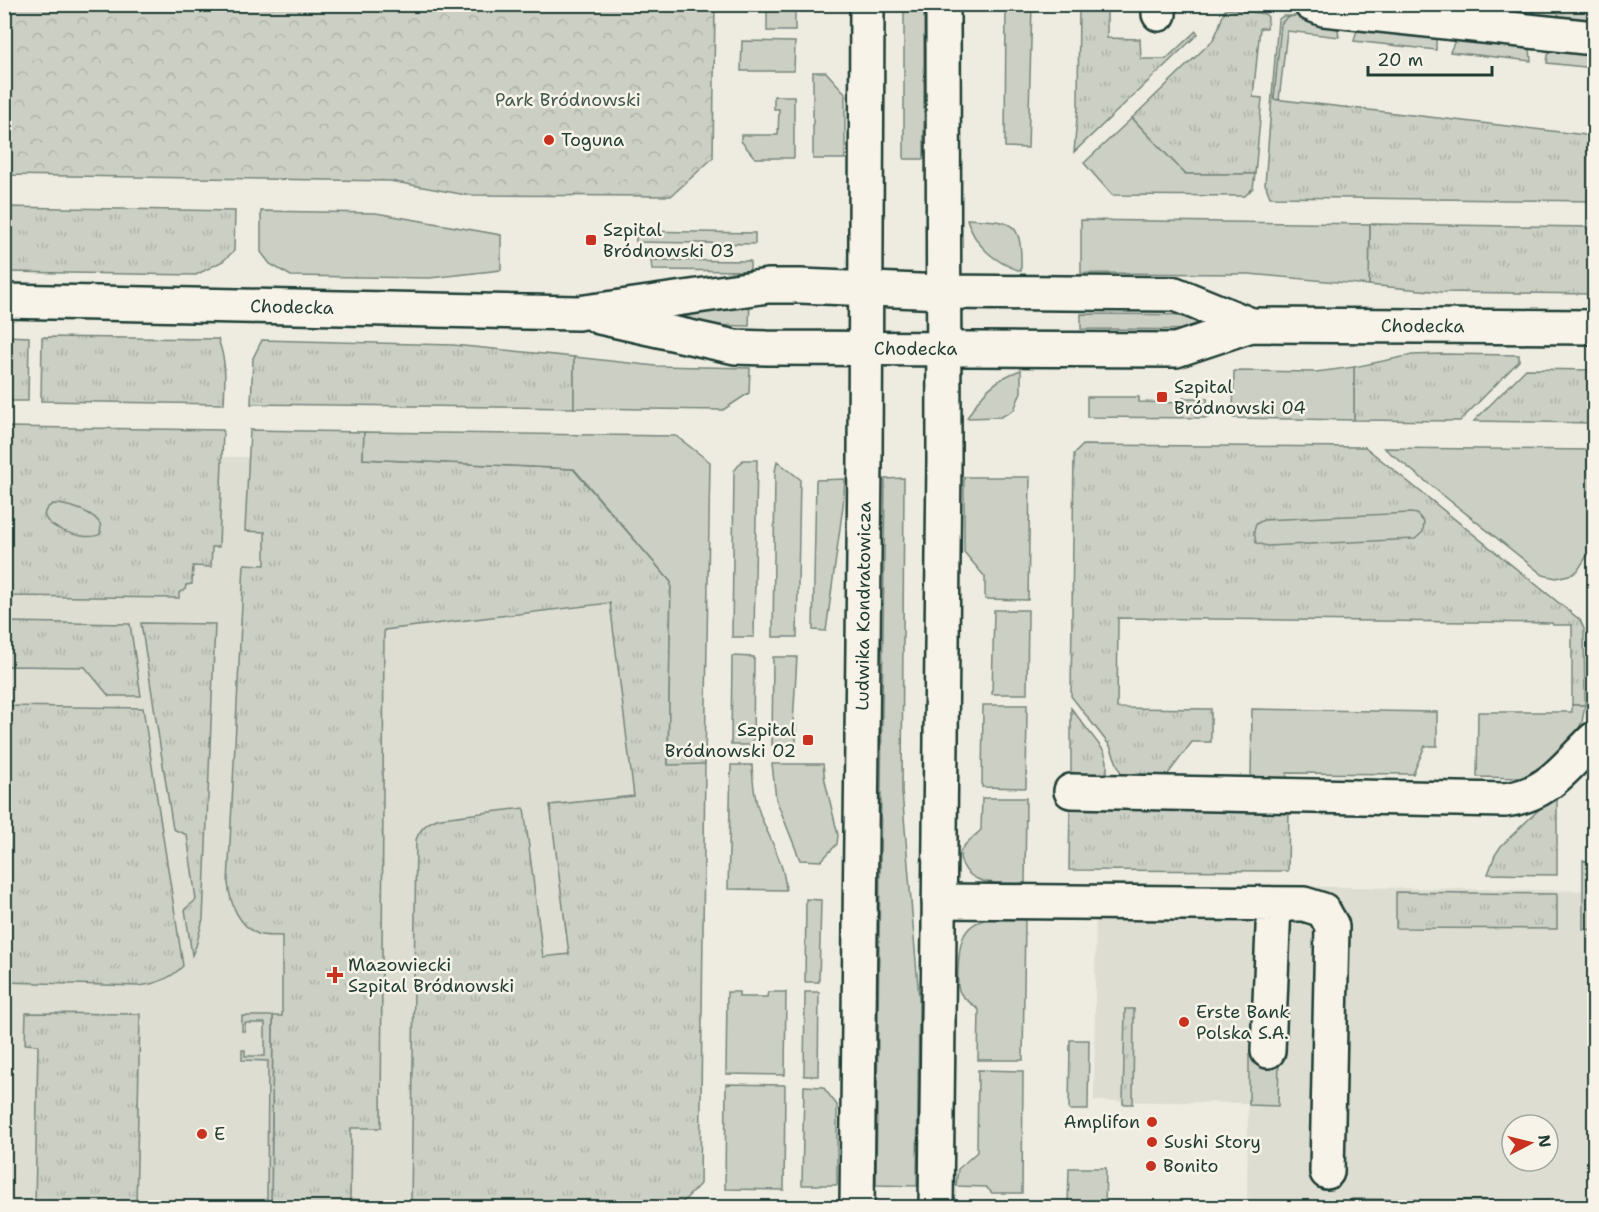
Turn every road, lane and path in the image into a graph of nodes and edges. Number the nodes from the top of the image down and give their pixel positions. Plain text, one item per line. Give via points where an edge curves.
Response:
1 (867, 4) edge
2 (943, 4) edge
3 (1311, 4) edge
4 (1429, 12) edge
5 (1594, 38) edge
6 (865, 289) junction
7 (943, 292) junction
8 (4, 301) edge
9 (578, 313) junction
10 (1251, 325) junction
11 (1594, 327) edge
12 (865, 348) junction
13 (944, 348) junction
14 (1594, 739) edge
15 (1071, 791) dead end
16 (939, 901) junction
17 (1274, 904) junction
18 (1268, 1051) dead end
19 (1327, 1172) dead end
20 (857, 1208) edge
21 (936, 1208) edge

1 - 6 street, Ludwika Kondratowicza
2 - 7 street
3 - 4 street via 1324,9
4 - 5 street
6 - 7 street, Chodecka
6 - 9 street, Chodecka via 768,286
6 - 12 street, Ludwika Kondratowicza
7 - 10 street, Chodecka via 1175,294
7 - 13 street
8 - 9 street, Chodecka
9 - 12 street, Chodecka via 735,347
10 - 11 street, Chodecka
10 - 13 street, Chodecka via 1176,350
12 - 13 street, Chodecka
12 - 20 street, Ludwika Kondratowicza
13 - 16 street
14 - 15 street via 1551,783 1529,795 1505,800
16 - 17 street
16 - 21 street
17 - 18 street
17 - 19 street via 1317,907 1332,926

